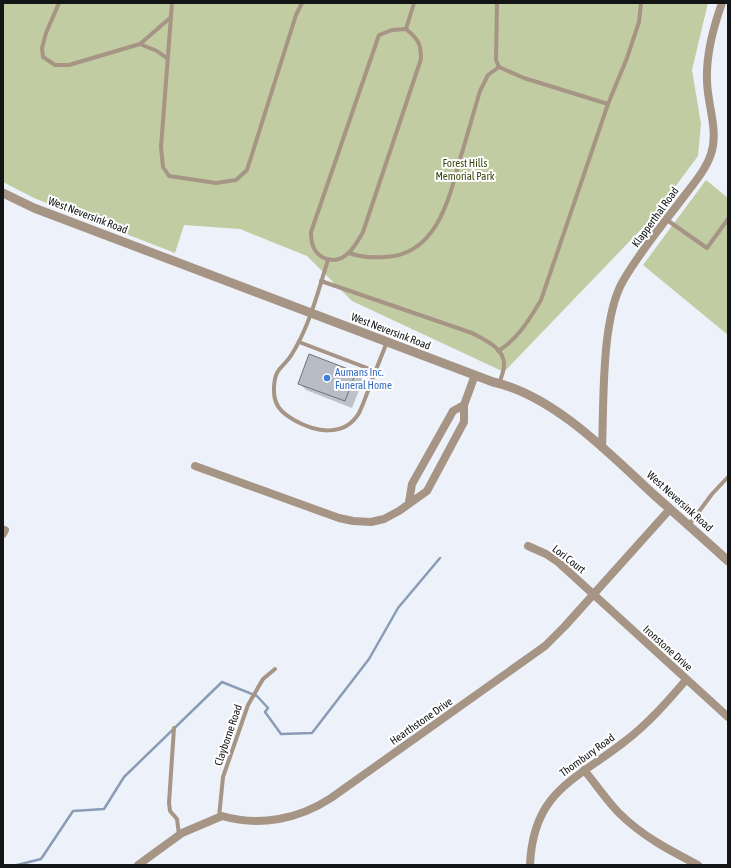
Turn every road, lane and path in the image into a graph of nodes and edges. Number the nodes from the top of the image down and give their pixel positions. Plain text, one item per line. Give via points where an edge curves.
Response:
1 (59, 3) edge
2 (172, 3) edge
3 (302, 3) edge
4 (414, 3) edge
5 (497, 3) edge
6 (642, 3) edge
7 (722, 3) edge
8 (171, 18) junction
9 (406, 29) junction
10 (140, 44) junction
11 (168, 59) junction
12 (499, 67) junction
13 (608, 104) junction
14 (3, 193) edge
15 (728, 219) edge
16 (667, 220) junction
17 (349, 253) junction
18 (328, 260) junction
19 (321, 280) junction
20 (311, 313) junction
21 (299, 342) junction
22 (387, 342) junction
23 (498, 351) junction
24 (376, 372) junction
25 (475, 375) junction
26 (499, 384) junction
27 (464, 405) junction
28 (602, 447) junction
29 (195, 466) dead end
30 (728, 477) edge
31 (409, 502) junction
32 (670, 509) junction
33 (689, 525) junction
34 (528, 546) dead end
35 (728, 560) edge
36 (593, 595) junction
37 (275, 669) dead end
38 (686, 680) junction
39 (728, 716) edge
40 (174, 728) dead end
41 (584, 770) junction
42 (219, 817) junction
43 (179, 835) junction
44 (138, 865) edge
45 (530, 865) edge
46 (698, 865) edge

1 - 10 lane via 42,48 43,57 55,65 69,65
2 - 8 lane
3 - 11 lane via 247,170 236,180 216,183 169,176 163,167 161,148
4 - 9 lane
5 - 12 lane via 496,60
6 - 13 lane via 639,22 627,58
7 - 16 street, Klapperthal Road via 712,33 707,62 708,94 714,132 713,149 704,169
8 - 10 lane
8 - 11 lane
9 - 17 lane via 421,46 421,59 363,232
9 - 18 lane via 392,30 379,35 311,232 311,245 318,254
10 - 11 lane
12 - 13 lane via 524,78
12 - 17 lane via 488,75 480,91 448,202 439,221 426,238 410,253 395,257 362,257
13 - 23 lane via 541,300 514,339
14 - 20 street, West Neversink Road via 34,208
15 - 16 lane via 707,248
16 - 28 street, Klapperthal Road via 623,282 613,307 605,372
17 - 18 lane via 338,260
18 - 19 lane
19 - 20 lane
19 - 23 lane via 472,333 493,345
20 - 21 lane
20 - 22 street, West Neversink Road
21 - 24 lane
21 - 24 lane via 276,374 274,396 283,414 313,429 335,430 348,424 359,414
22 - 24 lane
22 - 25 street, West Neversink Road
23 - 26 lane via 504,365
25 - 26 street, West Neversink Road
25 - 27 street
26 - 28 street, West Neversink Road via 510,386 543,402
27 - 31 street via 453,411 412,484
27 - 31 street via 464,422 427,490
28 - 32 street, West Neversink Road
29 - 31 street via 353,521 371,522 384,519
30 - 33 lane
32 - 33 street, West Neversink Road
32 - 36 street, Hearthstone Drive
33 - 35 street, West Neversink Road
34 - 36 street, Lori Court via 558,562
36 - 38 street, Ironstone Drive
36 - 42 street, Hearthstone Drive via 545,646 318,806 298,815 280,819 236,820
37 - 42 lane, Clayborne Road via 263,679 248,705 223,777
38 - 39 street, Ironstone Drive
38 - 41 street, Thornbury Road via 661,709 625,741
40 - 43 lane via 169,802 170,811 177,819
41 - 45 street, Thornbury Road via 558,790 540,816 532,840
41 - 46 street via 618,812 633,825 662,846
42 - 43 street
43 - 44 street

